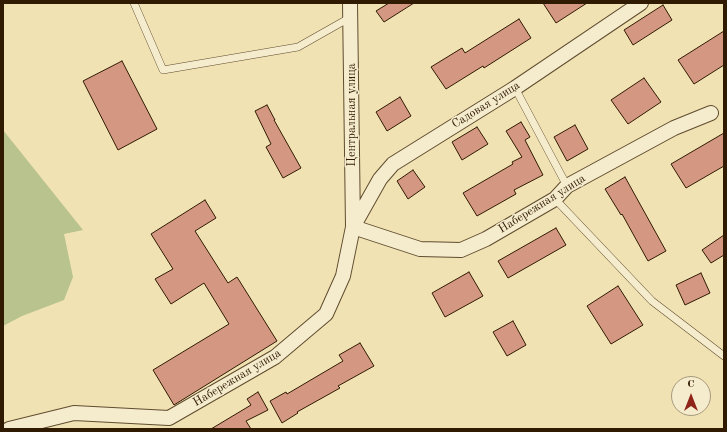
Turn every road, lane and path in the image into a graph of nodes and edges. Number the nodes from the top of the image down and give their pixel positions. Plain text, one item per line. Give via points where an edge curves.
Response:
1 (134, 3) edge
2 (350, 3) edge
3 (641, 3) edge
4 (351, 17) junction
5 (515, 88) junction
6 (711, 113) dead end
7 (567, 186) junction
8 (555, 199) junction
9 (352, 227) junction
10 (724, 356) edge
11 (9, 429) edge

1 - 4 lane via 163,70 298,47
2 - 4 street, Центральная улица
3 - 5 street, Садовая улица
4 - 9 street, Центральная улица
5 - 7 lane
5 - 9 street, Садовая улица via 393,164 380,179
6 - 7 street, Набережная улица via 674,128
7 - 8 street, Набережная улица
8 - 9 street, Набережная улица via 486,239 461,250 420,248
8 - 10 lane via 652,301
9 - 11 street, Набережная улица via 343,276 326,314 275,357 169,418 74,414

